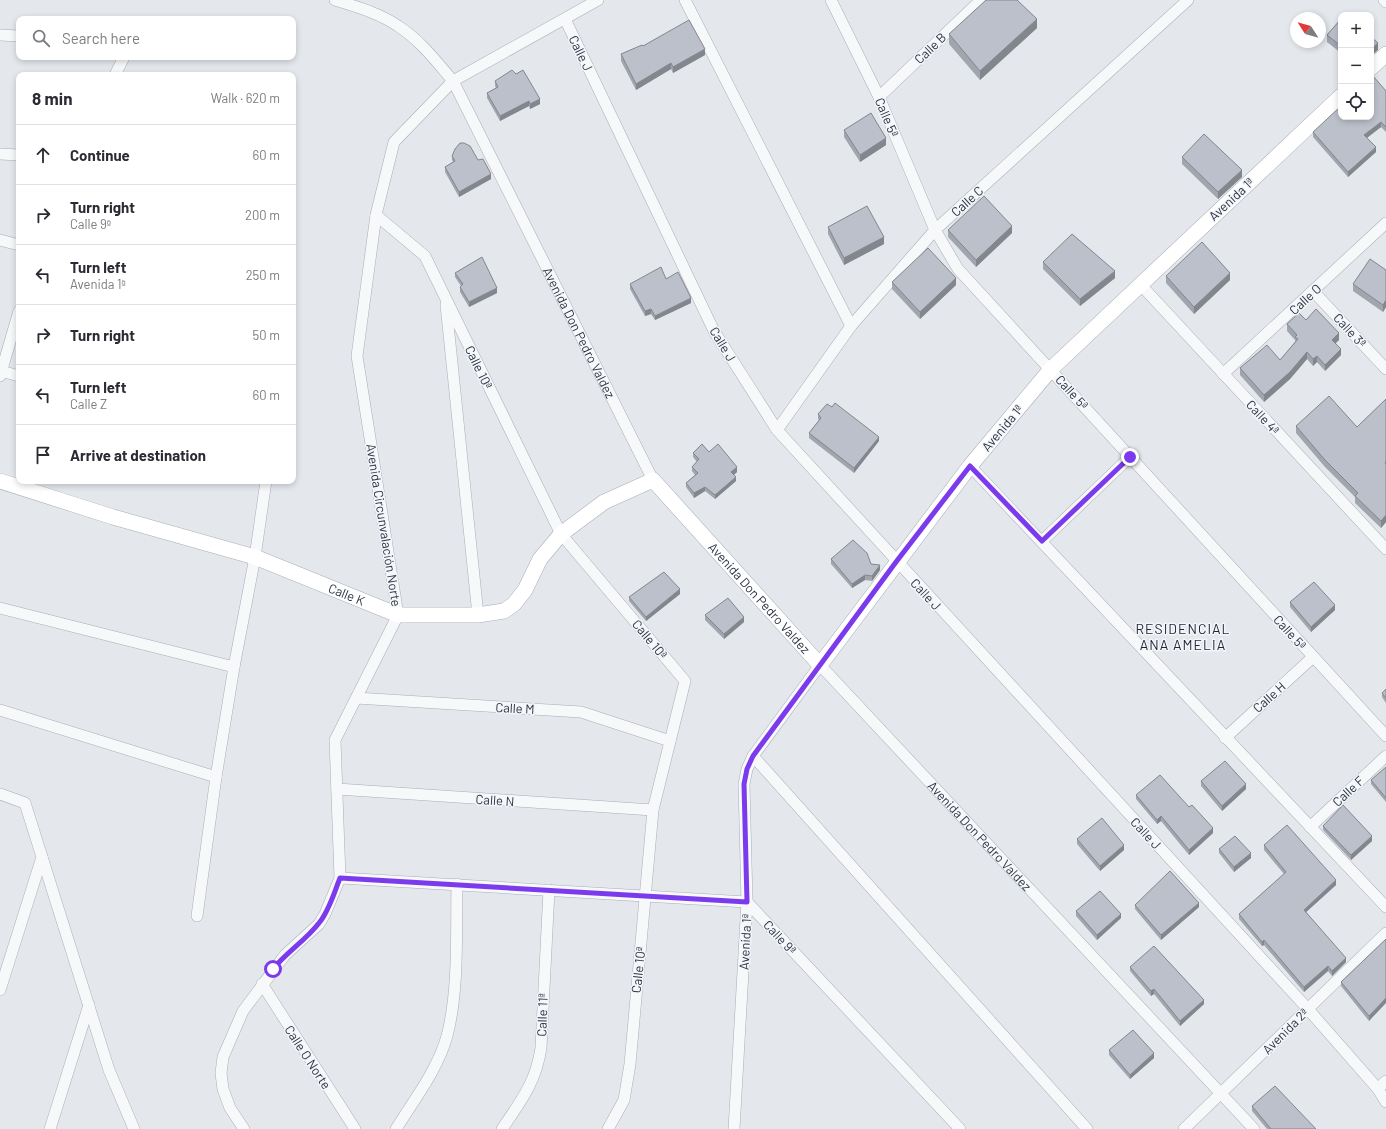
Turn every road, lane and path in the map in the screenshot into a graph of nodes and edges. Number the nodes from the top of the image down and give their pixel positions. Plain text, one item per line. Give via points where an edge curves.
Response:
1 (335, 0) edge
2 (598, 0) edge
3 (685, 0) edge
4 (831, 0) edge
5 (981, 0) edge
6 (1188, 0) edge
7 (565, 19) junction
8 (0, 35) edge
9 (16, 36) edge
10 (1386, 54) edge
11 (122, 60) edge
12 (1374, 65) edge
13 (116, 72) edge
14 (453, 81) junction
15 (879, 97) junction
16 (1338, 99) edge
17 (0, 154) edge
18 (16, 155) edge
19 (376, 215) junction
20 (1386, 223) edge
21 (935, 230) junction
22 (0, 240) edge
23 (16, 244) edge
24 (1140, 284) junction
25 (1314, 291) junction
26 (445, 297) junction
27 (16, 319) edge
28 (851, 326) junction
29 (4, 349) edge
30 (1051, 369) junction
31 (1386, 369) edge
32 (1, 373) edge
33 (1223, 374) junction
34 (16, 376) edge
35 (777, 430) junction
36 (1130, 457) junction
37 (970, 466) junction
38 (653, 480) junction
39 (0, 482) edge
40 (266, 484) edge
41 (561, 534) junction
42 (1042, 541) junction
43 (1386, 550) edge
44 (255, 558) junction
45 (896, 562) junction
46 (0, 608) edge
47 (398, 615) junction
48 (478, 615) junction
49 (1313, 657) junction
50 (820, 666) junction
51 (234, 667) junction
52 (356, 698) junction
53 (0, 710) edge
54 (1386, 736) edge
55 (1225, 738) junction
56 (670, 741) junction
57 (753, 756) junction
58 (1386, 756) edge
59 (216, 777) junction
60 (337, 789) junction
61 (0, 794) edge
62 (653, 810) junction
63 (1310, 827) junction
64 (42, 857) junction
65 (340, 878) junction
66 (457, 884) junction
67 (549, 890) junction
68 (646, 896) junction
69 (747, 902) junction
70 (1386, 907) edge
71 (197, 916) dead end
72 (1386, 933) edge
73 (262, 984) junction
74 (0, 990) edge
75 (89, 1005) junction
76 (1307, 1008) junction
77 (1386, 1081) edge
78 (1378, 1089) junction
79 (1221, 1094) junction
80 (1386, 1102) edge
81 (50, 1129) edge
82 (134, 1129) edge
83 (244, 1129) edge
84 (355, 1129) edge
85 (396, 1129) edge
86 (502, 1129) edge
87 (608, 1129) edge
88 (734, 1129) edge
89 (960, 1129) edge
90 (1087, 1129) edge
91 (1184, 1129) edge
92 (1254, 1129) edge

1 - 14 street, Avenida Don Pedro Valdez via 374,13 398,26 423,46
2 - 7 street, Avenida Circunvalación Norte
3 - 28 street
4 - 15 street, Calle 5ª
5 - 15 street, Calle B
6 - 21 street, Calle C
7 - 14 street, Avenida Circunvalación Norte
7 - 35 street, Calle J via 714,331
8 - 9 street
10 - 12 street
11 - 13 street
14 - 19 street, Avenida Circunvalación Norte via 394,142
14 - 38 street, Avenida Don Pedro Valdez
15 - 21 street, Calle 5ª
16 - 24 street, Avenida 1ª
17 - 18 street
19 - 26 street, Calle 10ª via 425,256
19 - 47 street, Avenida Circunvalación Norte via 357,356
20 - 25 street, Calle O
21 - 28 street, Calle C
21 - 30 street, Calle 5ª via 966,278
22 - 23 street
24 - 30 street, Avenida 1ª
24 - 33 street, Calle 4ª
25 - 31 street, Calle 3ª
25 - 33 street, Calle O
26 - 41 street, Calle 10ª
26 - 48 street
27 - 29 street
28 - 35 street, Calle C
29 - 32 street
30 - 36 street, Calle 5ª
30 - 37 street, Avenida 1ª
32 - 34 street
33 - 43 street, Calle 4ª
35 - 45 street, Calle J
36 - 42 street
36 - 49 street, Calle 5ª
37 - 42 street
37 - 45 street, Avenida 1ª
38 - 41 street, Calle K via 604,502
38 - 50 street, Avenida Don Pedro Valdez
39 - 44 street, Calle K
40 - 44 street
41 - 48 street, Calle K via 540,559 525,590 514,604 504,611
41 - 56 street, Calle 10ª via 685,681
42 - 55 street
44 - 47 street, Calle K
44 - 51 street
45 - 50 street, Avenida 1ª
45 - 76 street, Calle J
46 - 51 street
47 - 48 street, Calle K
47 - 52 street, Avenida Circunvalación Norte
49 - 54 street, Calle 5ª
49 - 55 street, Calle H
50 - 57 street, Avenida 1ª
50 - 79 street, Avenida Don Pedro Valdez
51 - 59 street
52 - 56 street, Calle M via 581,712
52 - 60 street, Avenida Circunvalación Norte via 335,740
53 - 59 street
55 - 63 street
56 - 62 street, Calle 10ª
57 - 69 street, Avenida 1ª via 744,784
57 - 90 street
58 - 63 street, Calle F
59 - 71 street
60 - 62 street, Calle N
60 - 65 street, Avenida Circunvalación Norte
61 - 64 street via 25,803
62 - 68 street, Calle 10ª
63 - 70 street
64 - 74 street
64 - 75 street
65 - 66 street
65 - 73 street, Avenida Circunvalación Norte via 319,924 285,955
66 - 67 street
66 - 85 street via 453,1009 447,1037 434,1065
67 - 68 street
67 - 86 street, Calle 11ª via 538,1068 530,1086
68 - 69 street
68 - 87 street, Calle 10ª via 630,1064 624,1100
69 - 88 street, Avenida 1ª
69 - 89 street, Calle 9ª
72 - 76 street, Avenida 2ª
73 - 83 street, Avenida Circunvalación Norte via 243,1011 223,1057 223,1089 230,1108
73 - 84 street, Calle O Norte
75 - 81 street
75 - 82 street via 109,1070
76 - 78 street, Calle J
76 - 79 street, Avenida 2ª
77 - 78 street
78 - 80 street, Calle J
79 - 91 street, Avenida 2ª
79 - 92 street, Avenida Don Pedro Valdez

